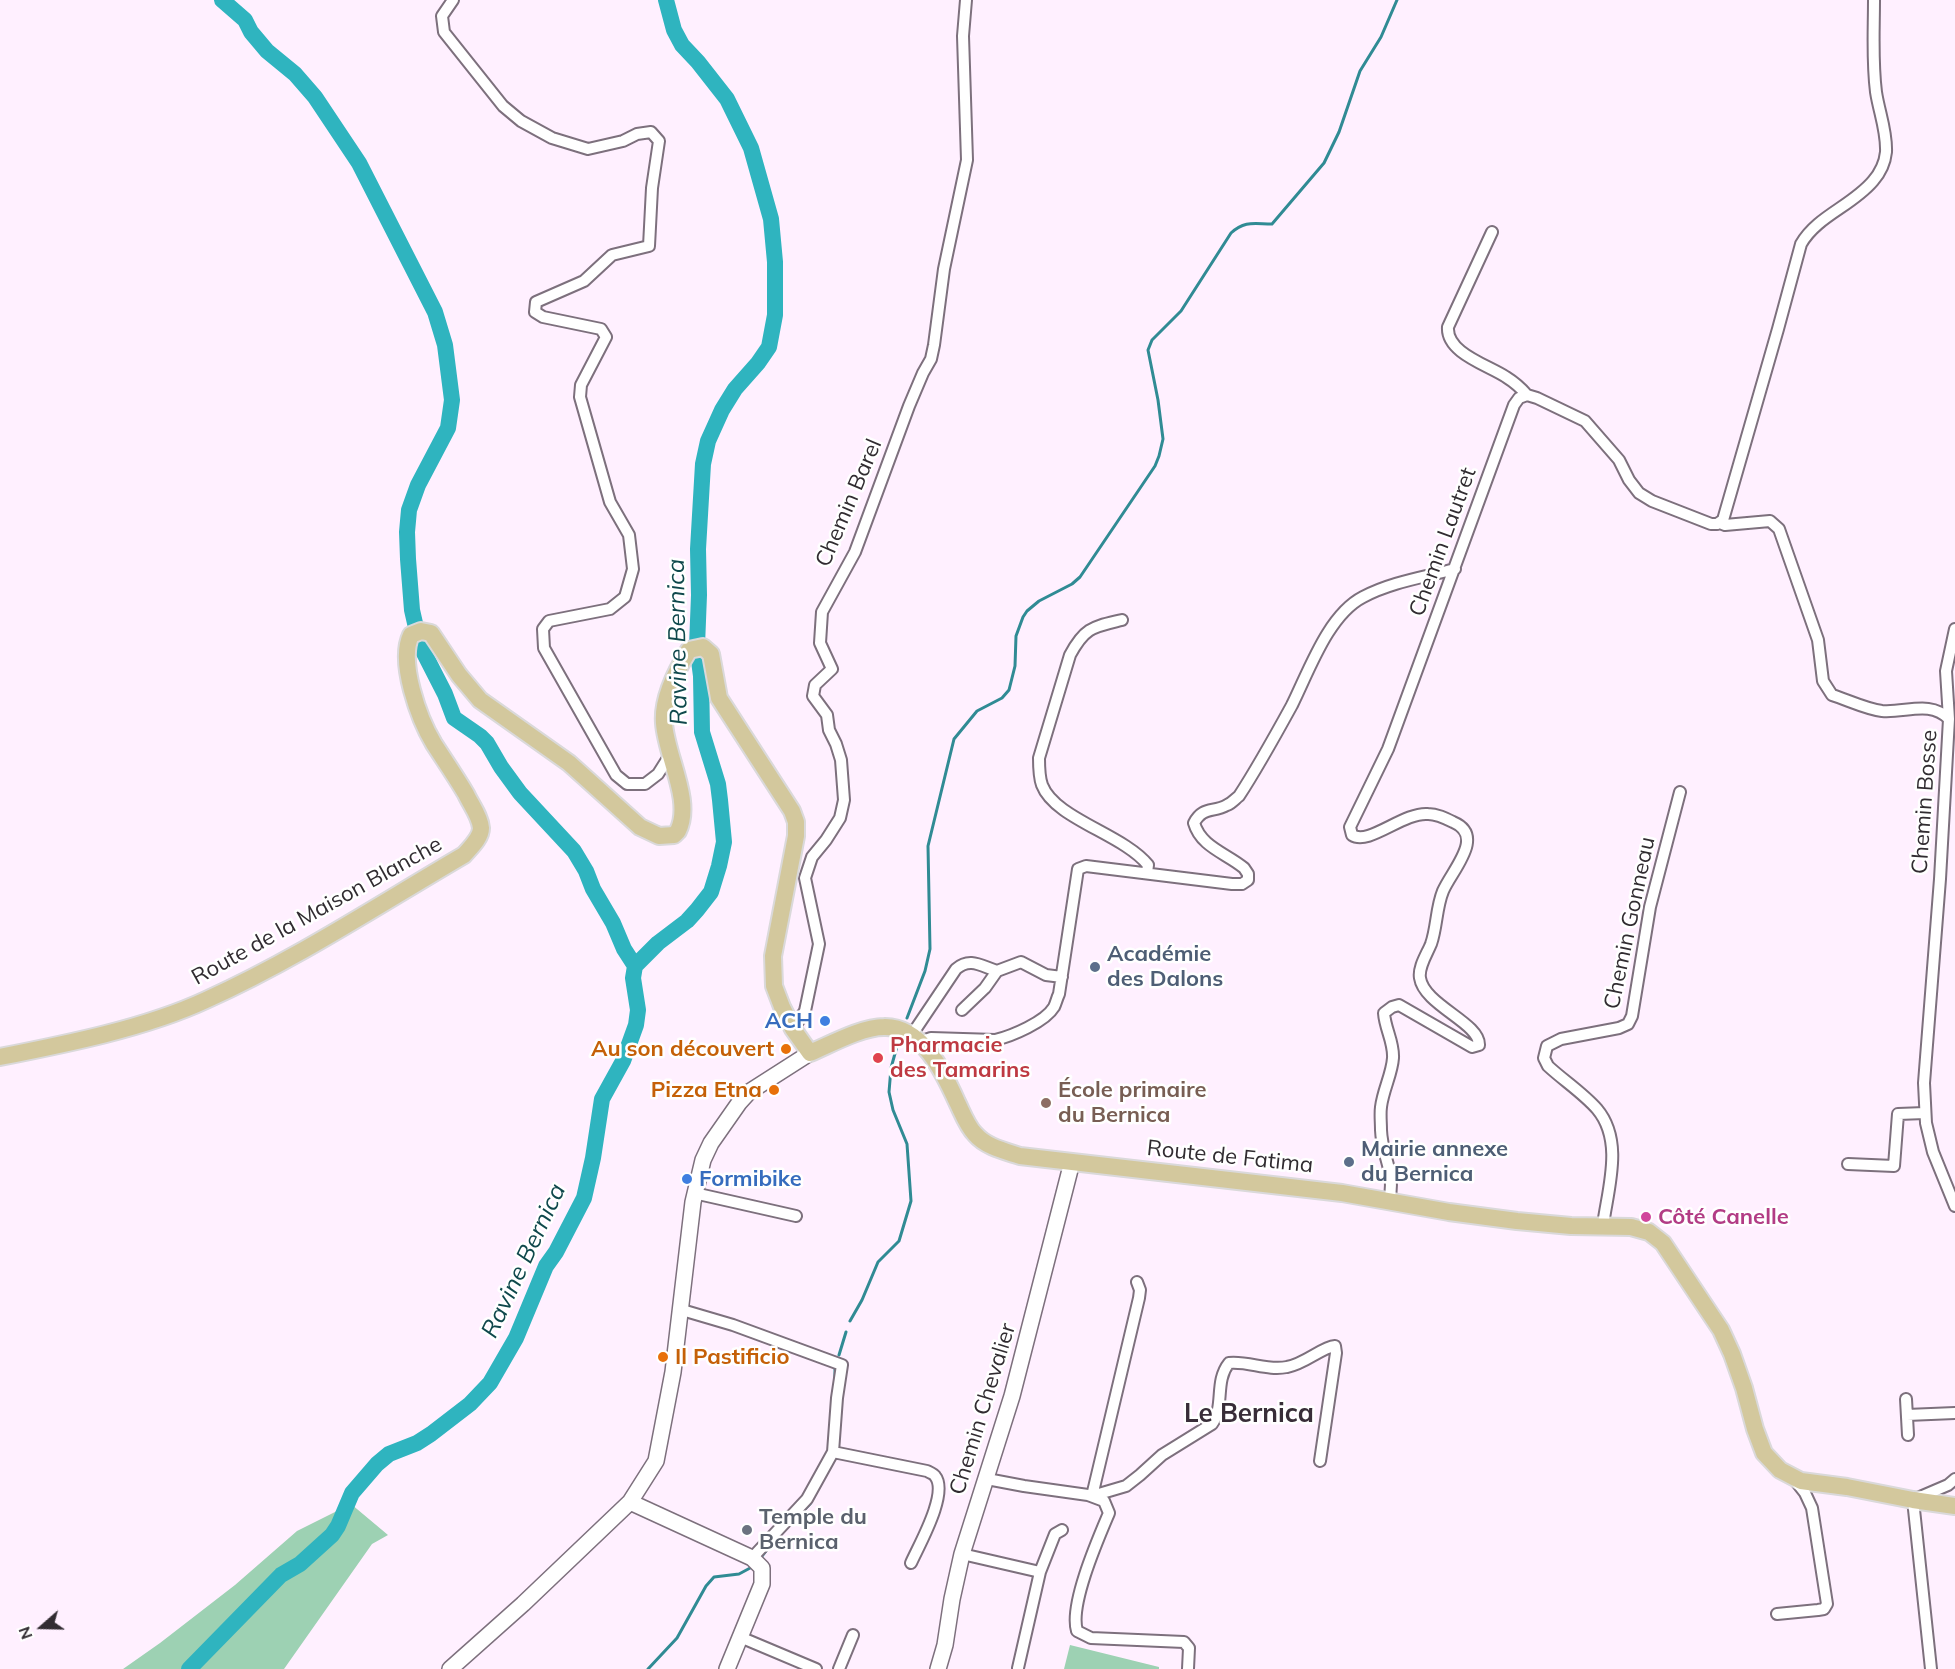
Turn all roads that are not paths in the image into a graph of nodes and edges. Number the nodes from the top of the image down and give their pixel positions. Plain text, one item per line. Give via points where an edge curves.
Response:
1 (453, 0) edge
2 (966, 0) edge
3 (1874, 0) edge
4 (1492, 232) dead end
5 (1527, 395) junction
6 (1720, 523) junction
7 (1455, 568) junction
8 (1122, 620) dead end
9 (1955, 629) edge
10 (1949, 719) junction
11 (670, 755) junction
12 (1680, 792) dead end
13 (1147, 873) junction
14 (997, 972) junction
15 (1062, 977) junction
16 (962, 1010) dead end
17 (793, 1029) junction
18 (915, 1039) junction
19 (810, 1053) junction
20 (0, 1056) edge
21 (1925, 1113) junction
22 (1072, 1162) junction
23 (1848, 1164) dead end
24 (694, 1193) junction
25 (1389, 1202) junction
26 (1955, 1206) edge
27 (796, 1215) dead end
28 (1603, 1225) junction
29 (1137, 1282) dead end
30 (682, 1310) junction
31 (1906, 1399) dead end
32 (1955, 1413) edge
33 (1907, 1415) junction
34 (1908, 1435) dead end
35 (833, 1452) junction
36 (1320, 1461) dead end
37 (1792, 1476) junction
38 (987, 1479) junction
39 (1955, 1479) edge
40 (1092, 1496) junction
41 (1913, 1500) junction
42 (630, 1502) junction
43 (1955, 1506) edge
44 (1062, 1530) dead end
45 (962, 1554) junction
46 (752, 1558) junction
47 (911, 1563) dead end
48 (1040, 1572) junction
49 (1777, 1614) dead end
50 (853, 1635) dead end
51 (740, 1637) junction
52 (1018, 1668) edge
53 (450, 1669) edge
54 (727, 1669) edge
55 (816, 1669) edge
56 (838, 1669) edge
57 (938, 1669) edge
58 (1188, 1669) edge
59 (1931, 1669) edge

1 - 11 street via 442,16 444,32 503,106 521,121 552,138 588,149 651,132 659,141 649,246 612,255 584,281 536,302 535,312 600,329 606,337 581,385 580,397 610,502 629,535 633,569 625,597 610,609 549,621 543,629 544,648 616,775 627,784 645,784 658,774
2 - 17 street, Chemin Barel via 963,36 967,160 944,269 931,359 909,406 855,552 822,612 819,627 820,643 832,669 815,685 813,696 827,715 841,760 844,800 840,818 812,857 805,878 819,944 805,1011
3 - 6 street via 1872,42 1886,154 1873,181 1808,232 1801,244
4 - 5 street via 1447,334 1456,347
5 - 6 street via 1585,421 1604,440 1639,493 1711,524
5 - 7 street, Chemin Lautret via 1514,405
6 - 10 street, Chemin Bosse via 1770,521 1779,529 1818,640 1824,681 1832,695 1883,711 1931,708
7 - 13 street via 1384,588 1362,597 1342,612 1320,645 1280,727 1239,796 1229,805 1199,815 1194,823 1197,834 1244,868 1248,880 1232,884
7 - 25 street, Chemin Lautret via 1388,750 1350,827 1357,838 1368,837 1417,813 1436,814 1467,831 1462,858 1438,906 1420,979 1443,1008 1476,1033 1479,1045 1472,1047 1399,1005 1384,1013 1393,1047 1381,1106 1381,1133 1392,1180
8 - 13 street via 1088,630 1070,655 1039,758 1039,773 1055,804 1140,855 1148,865
9 - 10 street via 1946,671
10 - 21 street, Chemin Bosse
11 - 17 main road, Route de la Maison Blanche via 663,720 666,706 689,650 703,647 711,654 719,698 796,822 773,956 774,986
11 - 20 main road, Route de la Maison Blanche via 683,816 678,831 666,837 640,827 569,763 480,700 431,633 411,635 406,645 407,661 425,727 480,820 480,833 465,855 206,1001 156,1020
12 - 28 street, Chemin Gonneau via 1650,907 1628,1024 1561,1039 1547,1046 1544,1058 1597,1109 1610,1133 1612,1160
13 - 15 street via 1086,866 1078,869
14 - 15 street via 1022,962 1046,975
14 - 16 street
14 - 18 street via 962,963 924,1016
15 - 18 street via 1053,1010 1017,1033 996,1040
17 - 19 main road, Route de la Maison Blanche
18 - 19 main road via 897,1028 882,1026
18 - 22 main road, Route de Fatima via 934,1060 980,1138 1020,1156
19 - 24 street via 749,1092 739,1103 711,1143
21 - 23 street via 1898,1114 1894,1166
21 - 26 street, Chemin Bosse via 1933,1152
22 - 25 main road, Route de Fatima via 1342,1193
22 - 38 street, Chemin Chevalier via 1030,1332
24 - 27 street
24 - 30 street
25 - 28 main road, Route de Fatima via 1517,1221
28 - 37 main road, Route de Fatima via 1649,1232 1663,1243 1732,1354 1764,1453
29 - 40 street via 1139,1298
30 - 35 street via 733,1324 842,1365
30 - 42 street via 656,1461
31 - 33 street
32 - 33 street
33 - 34 street
35 - 46 street via 807,1499
35 - 47 street via 935,1475 938,1501
36 - 40 street via 1335,1346 1288,1367 1229,1364 1223,1371 1217,1418 1212,1424 1162,1455 1126,1486
37 - 41 main road, Route de Fatima via 1801,1482
37 - 49 street via 1812,1508 1827,1605 1824,1609
38 - 40 street
38 - 45 street, Chemin Chevalier
39 - 41 street
40 - 58 street via 1104,1501 1109,1513 1083,1583 1077,1631 1091,1638 1184,1642 1189,1648
41 - 43 main road, Route de Fatima
41 - 59 street
42 - 46 street
42 - 53 street
44 - 48 street via 1055,1534
45 - 48 street
45 - 57 street, Chemin Chevalier
46 - 51 street via 762,1568 762,1584
48 - 52 street
50 - 56 street
51 - 54 street
51 - 55 street

